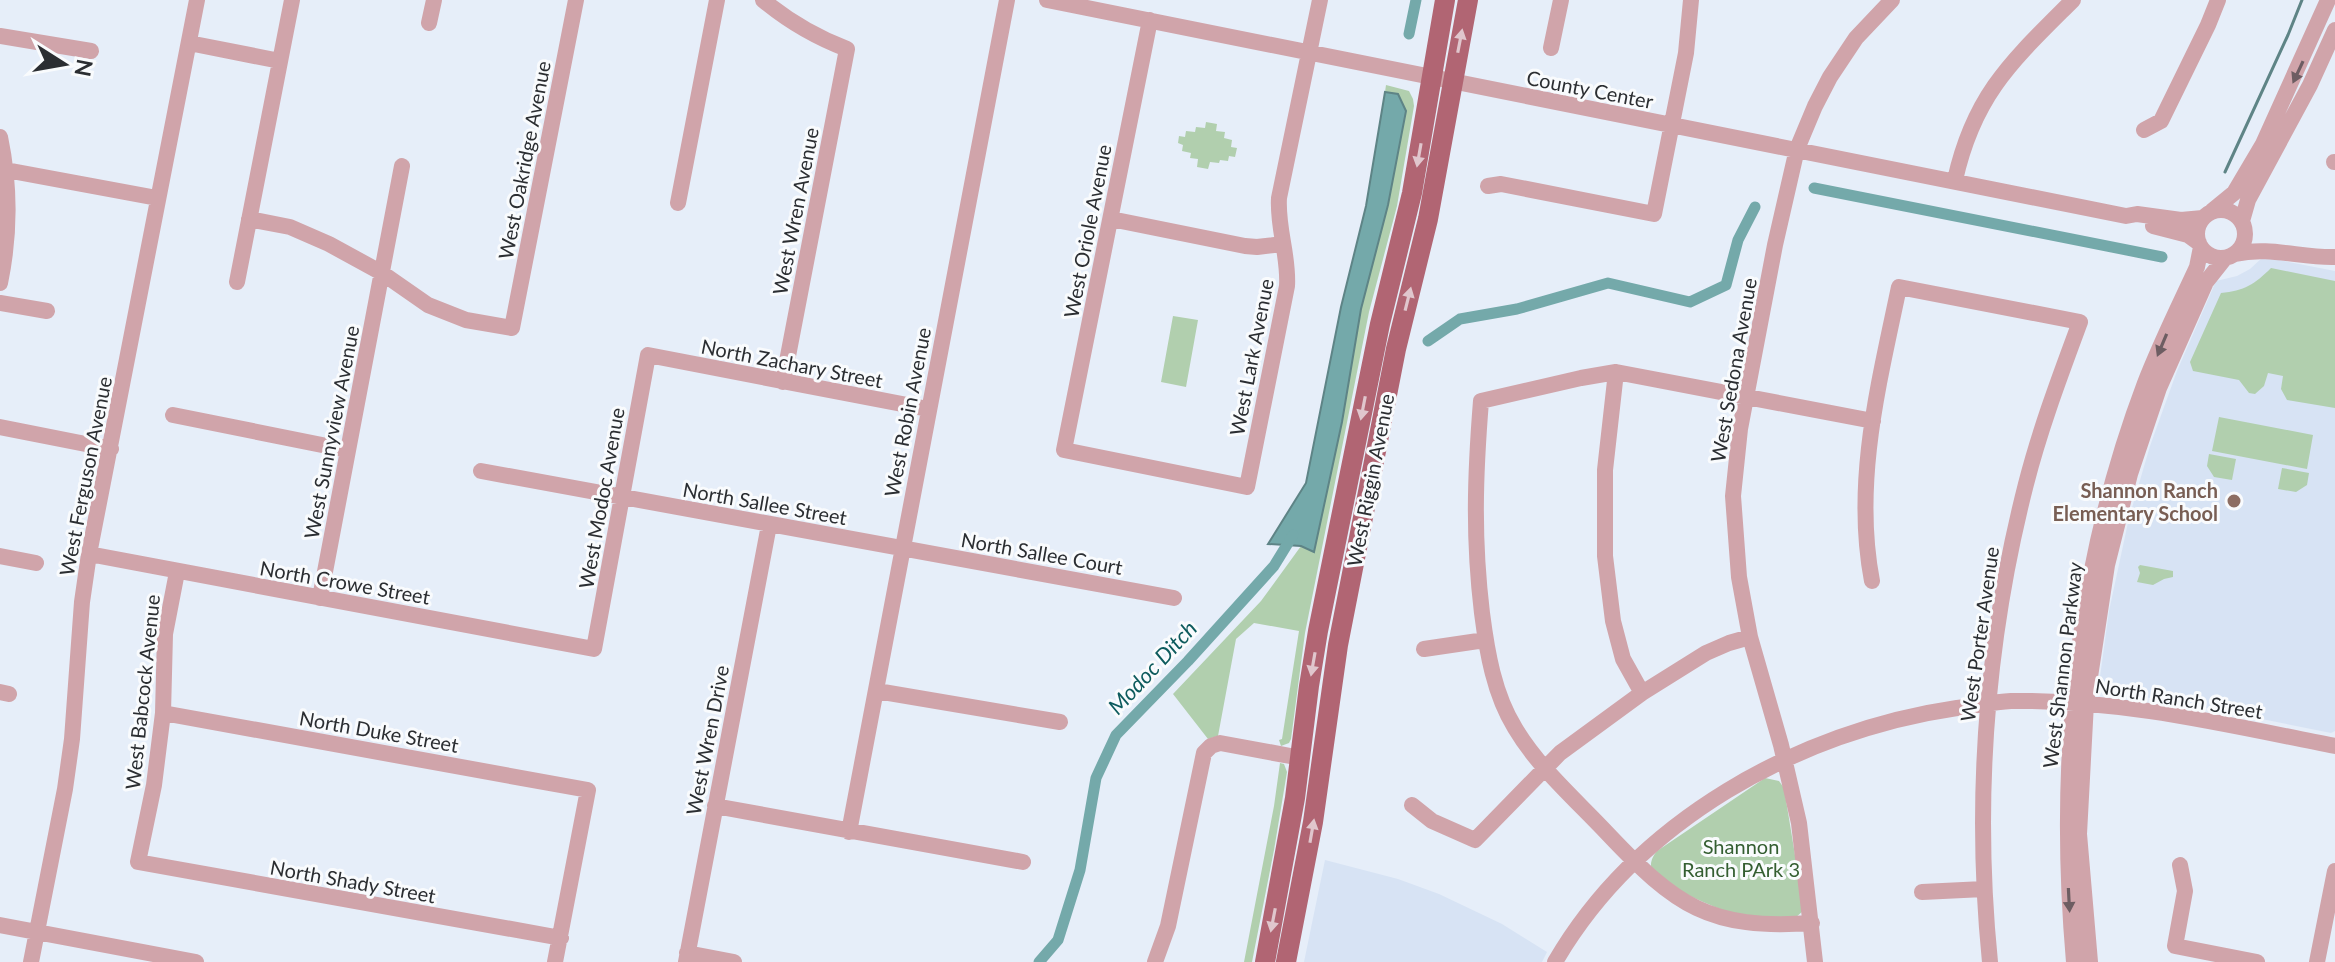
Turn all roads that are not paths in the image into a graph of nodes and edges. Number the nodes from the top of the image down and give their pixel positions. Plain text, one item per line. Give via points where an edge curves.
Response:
1 (197, 0) edge
2 (292, 0) edge
3 (434, 0) edge
4 (576, 0) edge
5 (717, 0) edge
6 (763, 0) edge
7 (1007, 0) edge
8 (1047, 0) edge
9 (1320, 0) edge
10 (1445, 0) edge
11 (1468, 0) edge
12 (1561, 0) edge
13 (1691, 0) edge
14 (1892, 0) edge
15 (2073, 0) edge
16 (2218, 0) edge
17 (2329, 8) edge
18 (1150, 20) junction
19 (429, 23) dead end
20 (2335, 30) edge
21 (0, 36) edge
22 (189, 43) junction
23 (1551, 48) dead end
24 (91, 51) dead end
25 (1309, 53) junction
26 (280, 61) junction
27 (1431, 78) junction
28 (1453, 82) junction
29 (1671, 125) junction
30 (2144, 130) dead end
31 (0, 137) edge
32 (1797, 149) junction
33 (402, 166) dead end
34 (6, 170) junction
35 (1955, 180) junction
36 (1488, 186) dead end
37 (157, 198) junction
38 (678, 203) dead end
39 (2207, 214) junction
40 (2126, 216) junction
41 (249, 219) junction
42 (1111, 219) junction
43 (2243, 223) junction
44 (1283, 244) junction
45 (2200, 245) junction
46 (2230, 256) junction
47 (2335, 256) edge
48 (382, 273) junction
49 (237, 282) dead end
50 (0, 283) edge
51 (0, 303) edge
52 (47, 311) dead end
53 (648, 355) joint
54 (1616, 372) junction
55 (783, 382) junction
56 (1747, 398) junction
57 (928, 409) junction
58 (173, 415) dead end
59 (1873, 421) junction
60 (0, 427) edge
61 (111, 449) junction
62 (347, 450) junction
63 (481, 471) dead end
64 (1247, 487) joint
65 (621, 498) junction
66 (769, 525) junction
67 (902, 548) junction
68 (89, 554) junction
69 (0, 556) edge
70 (36, 563) dead end
71 (177, 572) junction
72 (1872, 581) dead end
73 (320, 598) junction
74 (1174, 598) dead end
75 (1750, 637) junction
76 (1485, 640) junction
77 (594, 649) joint
78 (1424, 649) dead end
79 (877, 691) junction
80 (1642, 693) junction
81 (2080, 703) junction
82 (1988, 704) junction
83 (163, 713) junction
84 (1060, 722) dead end
85 (2335, 746) edge
86 (1301, 758) junction
87 (1785, 760) junction
88 (1546, 768) junction
89 (1412, 805) dead end
90 (715, 806) junction
91 (849, 832) junction
92 (138, 862) joint
93 (1023, 862) dead end
94 (1635, 862) junction
95 (2180, 865) dead end
96 (2335, 871) edge
97 (1984, 889) junction
98 (1922, 892) dead end
99 (1812, 923) junction
100 (0, 925) edge
101 (37, 932) junction
102 (561, 938) junction
103 (687, 958) edge
104 (31, 962) edge
105 (196, 962) edge
106 (555, 962) edge
107 (734, 962) edge
108 (1155, 962) edge
109 (1265, 962) edge
110 (1286, 962) edge
111 (1555, 962) edge
112 (1815, 962) edge
113 (1990, 962) edge
114 (2074, 962) edge
115 (2090, 962) edge
116 (2257, 962) edge
117 (2317, 962) edge

1 - 22 street, West Ferguson Avenue
2 - 26 street
3 - 19 street
4 - 48 street, West Oakridge Avenue via 512,328 466,320 428,305
5 - 38 street
6 - 55 street, West Wren Avenue via 847,49
7 - 57 street, West Robin Avenue
8 - 18 street, County Center
9 - 25 street, West Lark Avenue
10 - 27 main road, West Riggin Avenue
28 -> 11 main road, West Riggin Avenue
12 - 23 street
13 - 29 street
14 - 32 street, West Sedona Avenue via 1856,38 1830,77
15 - 35 street via 1987,96 1969,130
16 - 30 street via 2161,121
17 -> 39 street via 2234,193
18 - 25 street, County Center
18 - 42 street, West Oriole Avenue
20 - 43 street via 2248,200
21 - 24 street
22 - 26 street
22 - 37 street, West Ferguson Avenue
25 - 27 street, County Center
25 - 44 street, West Lark Avenue via 1279,198
26 - 41 street
27 - 28 street, County Center
27 -> 86 main road, West Riggin Avenue via 1412,193 1375,346 1321,620
28 - 29 street, County Center
110 -> 28 main road, West Riggin Avenue via 1317,801 1338,645
29 - 32 street, County Center
29 - 36 street via 1654,214 1501,184
31 - 34 street
32 - 35 street, County Center
32 - 56 street, West Sedona Avenue
33 - 48 street, West Sunnyview Avenue
34 - 37 street
34 - 50 street via 7,232
35 - 40 street, County Center
37 - 61 street, West Ferguson Avenue
39 - 40 street, County Center via 2169,220
39 - 43 street via 2230,211
39 - 45 street via 2197,228
40 - 45 street, County Center via 2188,235
41 - 48 street via 290,227
41 - 49 street
42 - 44 street via 1245,246
42 - 64 street, West Oriole Avenue via 1064,450
43 - 46 street via 2245,239
43 - 47 street via 2259,237
44 - 64 street, West Lark Avenue via 1287,286
45 - 46 street via 2212,256
45 -> 81 street, West Shannon Parkway via 2197,267 2145,384 2117,469 2090,577
46 - 47 street via 2261,250
46 - 81 street, West Shannon Parkway via 2210,275 2193,309 2130,474
48 - 62 street, West Sunnyview Avenue
51 - 52 street
53 - 55 street, North Zachary Street
53 - 65 street, West Modoc Avenue
54 - 56 street
54 - 76 street via 1481,401 1475,523
54 - 80 street via 1605,470 1605,556 1623,659
55 - 57 street, North Zachary Street
56 - 59 street
56 - 75 street, West Sedona Avenue via 1733,496
57 - 67 street, West Robin Avenue
58 - 62 street
59 - 72 street via 1865,495
59 - 82 street, West Porter Avenue via 1899,287 2080,322 2026,483 2003,593
60 - 61 street
61 - 68 street, West Ferguson Avenue
62 - 73 street, West Sunnyview Avenue
63 - 65 street
65 - 66 street, North Sallee Street
65 - 77 street, West Modoc Avenue
66 - 67 street, North Sallee Street
66 - 90 street, West Wren Drive
67 - 74 street, North Sallee Court
67 - 79 street, West Robin Avenue
68 - 71 street, North Crowe Street
68 - 101 street, West Ferguson Avenue via 67,776
69 - 70 street
71 - 73 street, North Crowe Street
71 - 83 street, West Babcock Avenue via 165,634
73 - 77 street, North Crowe Street
75 - 80 street via 1706,653
75 - 87 street, West Sedona Avenue
76 - 78 street
76 - 88 street via 1515,729
79 - 84 street
79 - 91 street, West Robin Avenue
80 - 88 street
81 - 82 street, North Ranch Street
81 - 85 street, North Ranch Street
81 -> 114 street, West Shannon Parkway via 2067,797
81 - 115 street, West Shannon Parkway via 2079,834
82 - 87 street, North Ranch Street via 1869,727
82 - 97 street, West Porter Avenue
83 - 92 street, West Babcock Avenue
83 - 102 street, North Duke Street via 588,790
86 - 108 street via 1220,743 1204,753 1168,926
86 -> 109 main road, West Riggin Avenue
87 - 94 street, North Ranch Street via 1681,822
87 - 99 street, West Sedona Avenue
88 - 89 street via 1475,840 1432,821
88 - 94 street
90 - 91 street
90 - 103 street, West Wren Drive
91 - 93 street
92 - 102 street, North Shady Street
94 - 99 street via 1667,891 1707,913 1752,924
94 - 111 street, North Ranch Street via 1570,936
95 - 116 street via 2185,891 2175,946
96 - 117 street
97 - 98 street
97 - 113 street, West Porter Avenue
99 - 112 street, West Sedona Avenue
100 - 101 street
101 - 104 street, West Ferguson Avenue
101 - 105 street
102 - 106 street
103 - 107 street

